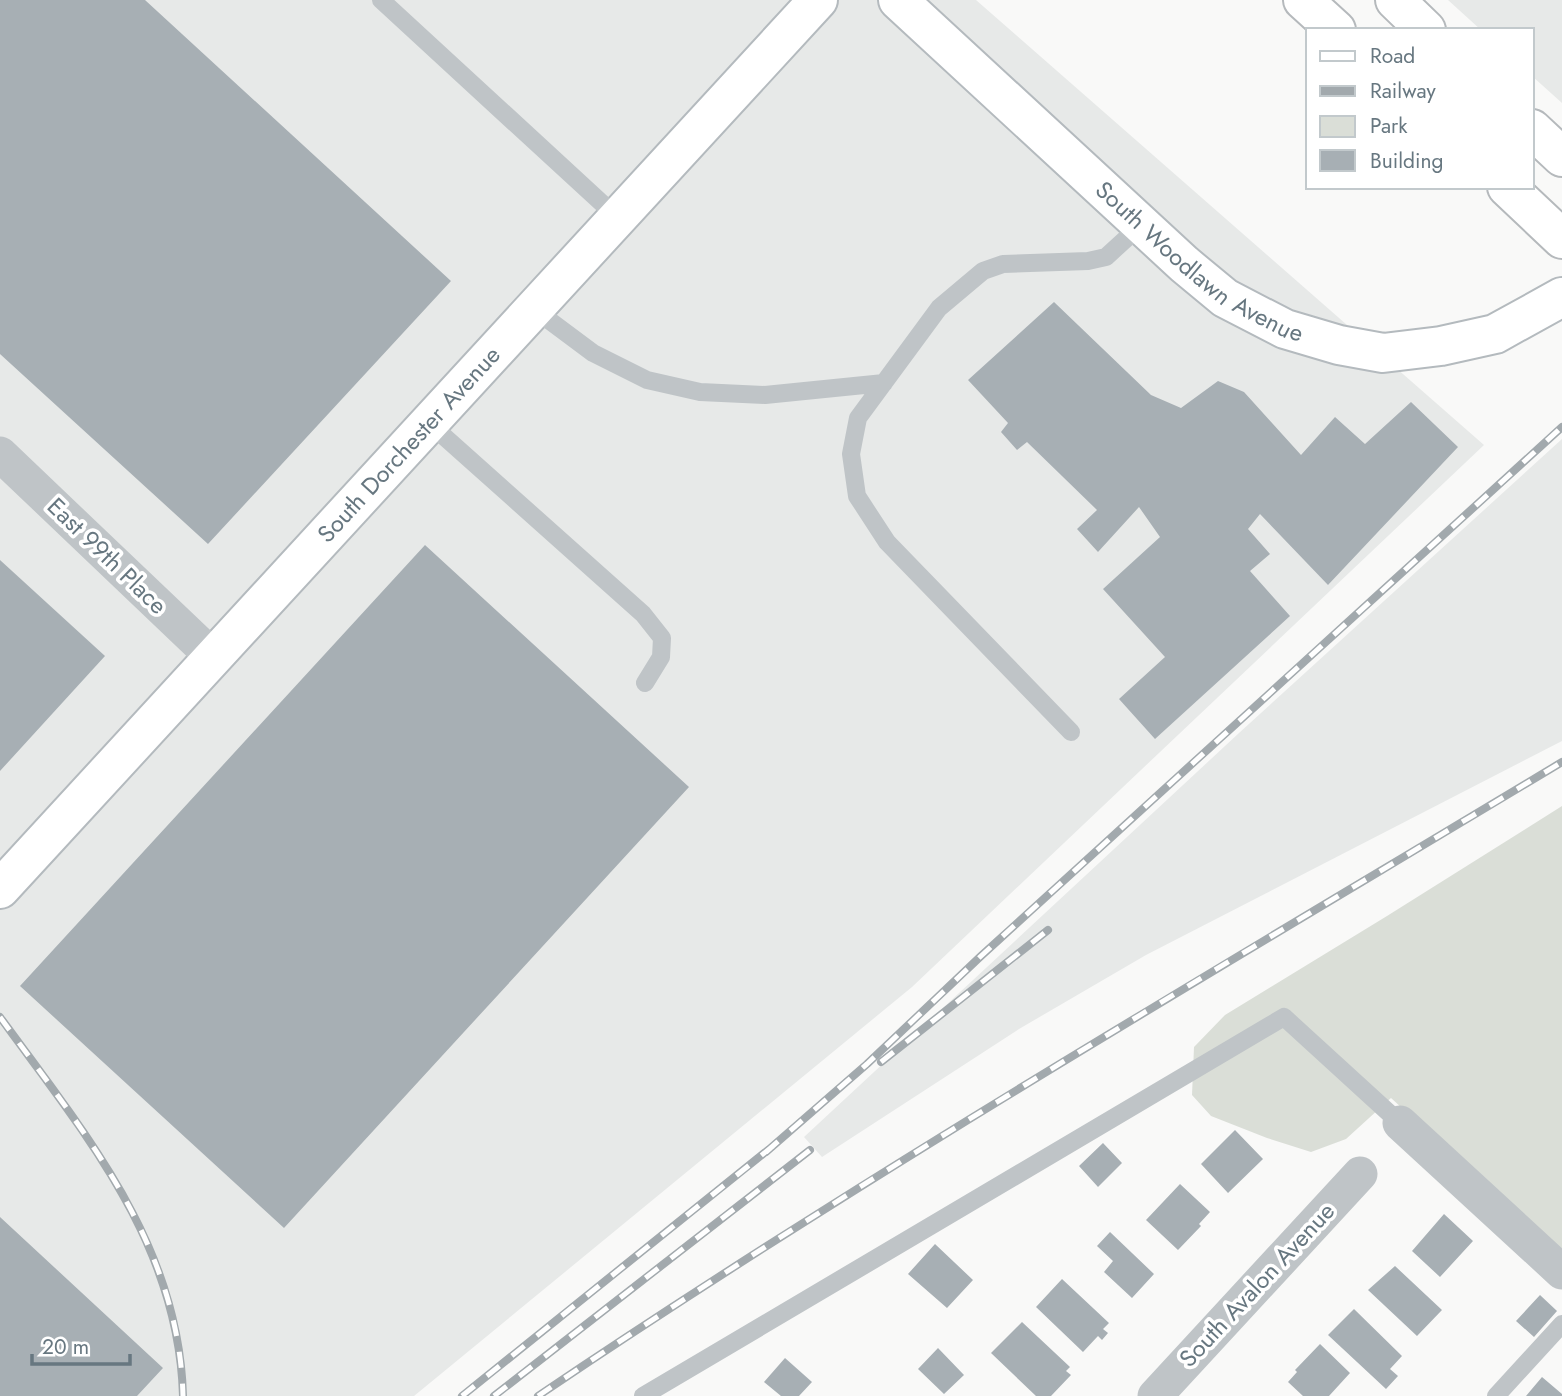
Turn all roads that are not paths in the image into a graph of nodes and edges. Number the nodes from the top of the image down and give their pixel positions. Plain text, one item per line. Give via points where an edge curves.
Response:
1 (381, 0) edge
2 (818, 0) edge
3 (898, 0) edge
4 (1303, 0) edge
5 (1395, 0) edge
6 (1334, 28) edge
7 (1424, 28) edge
8 (1509, 189) edge
9 (618, 218) junction
10 (1141, 225) junction
11 (1562, 239) edge
12 (1562, 297) edge
13 (534, 309) junction
14 (884, 383) junction
15 (429, 423) junction
16 (0, 454) edge
17 (213, 657) junction
18 (645, 683) dead end
19 (1071, 732) dead end
20 (0, 889) edge
21 (1400, 1123) joint
22 (1360, 1174) dead end
23 (1562, 1272) edge
24 (1562, 1324) edge
25 (643, 1396) edge
26 (1155, 1396) edge
27 (1496, 1396) edge

1 - 9 lane
2 - 9 main road, South Dorchester Avenue
3 - 10 main road, South Woodlawn Avenue
4 - 6 main road
5 - 7 main road
8 - 11 main road
9 - 13 main road, South Dorchester Avenue
10 - 12 main road, South Woodlawn Avenue via 1226,298 1285,329 1383,353 1494,334
10 - 14 lane via 1106,257 1003,264 983,271 939,308
13 - 14 lane via 593,353 647,380 701,392 765,396
13 - 15 main road, South Dorchester Avenue
14 - 19 lane via 858,418 851,454 858,496 887,542
15 - 17 main road, South Dorchester Avenue
15 - 18 lane via 643,614 662,638 661,657
16 - 17 street, East 99th Place
17 - 20 main road, South Dorchester Avenue
21 - 23 street
21 - 25 lane via 1284,1017
22 - 26 street, South Avalon Avenue
24 - 27 lane

